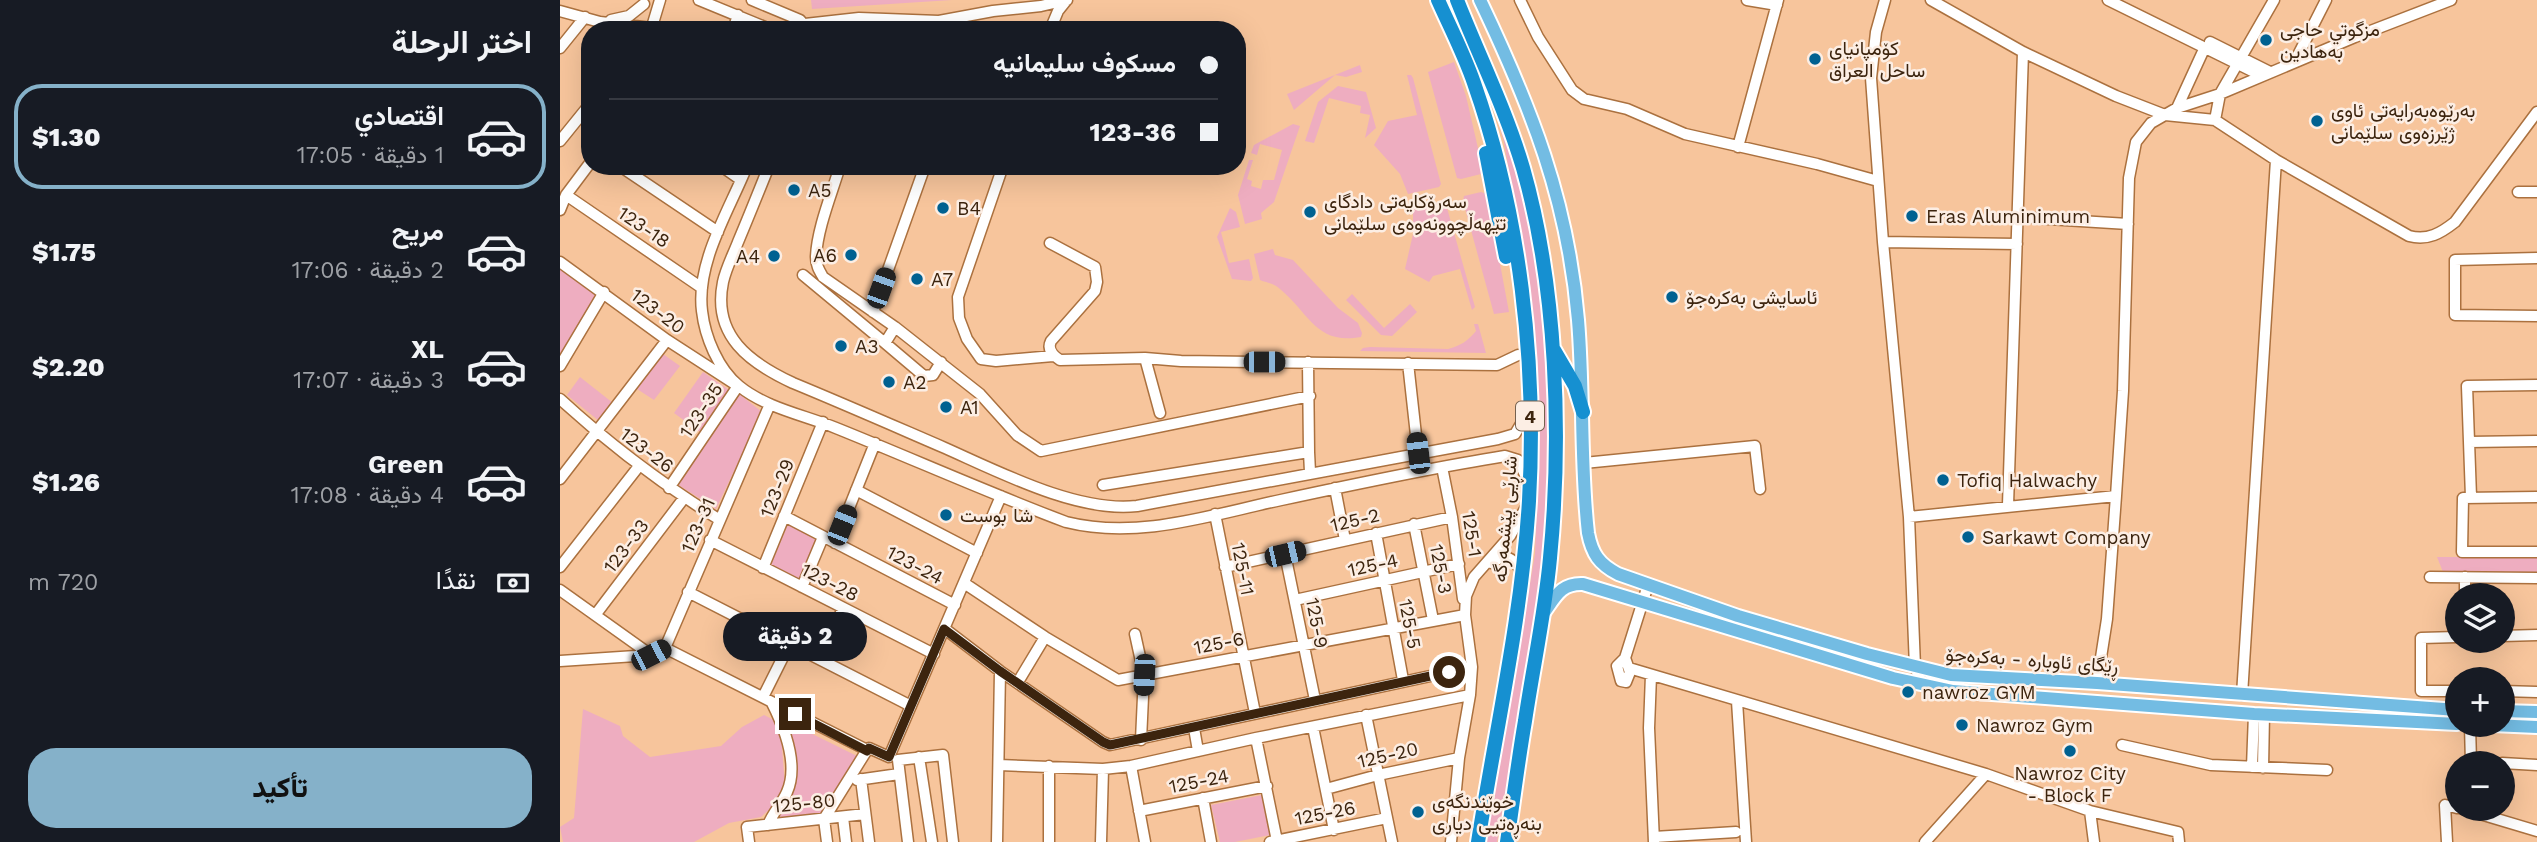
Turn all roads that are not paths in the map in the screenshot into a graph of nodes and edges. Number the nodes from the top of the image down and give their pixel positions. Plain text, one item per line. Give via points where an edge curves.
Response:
1 (660, 0) edge
2 (699, 0) edge
3 (752, 0) edge
4 (1067, 0) edge
5 (1437, 0) edge
6 (1480, 0) edge
7 (1520, 0) edge
8 (1747, 0) edge
9 (1885, 0) edge
10 (1931, 0) edge
11 (2108, 0) edge
12 (2274, 0) edge
13 (2326, 0) edge
14 (2451, 0) edge
15 (644, 2) edge
16 (1460, 2) edge
17 (2122, 2) edge
18 (1777, 3) edge
19 (1041, 6) junction
20 (560, 11) edge
21 (738, 15) junction
22 (585, 17) junction
23 (582, 21) edge
24 (597, 21) edge
25 (605, 21) edge
26 (646, 21) edge
27 (651, 21) edge
28 (736, 21) edge
29 (752, 21) edge
30 (797, 21) edge
31 (841, 21) edge
32 (939, 21) edge
33 (939, 21) edge
34 (1048, 21) edge
35 (1055, 21) edge
36 (581, 22) edge
37 (2205, 47) junction
38 (560, 48) edge
39 (2023, 52) junction
40 (2239, 60) junction
41 (2295, 61) junction
42 (2265, 74) junction
43 (2220, 94) junction
44 (2177, 108) junction
45 (1483, 110) junction
46 (2537, 112) edge
47 (581, 115) edge
48 (2165, 115) junction
49 (2215, 120) junction
50 (560, 141) edge
51 (1738, 147) junction
52 (2276, 160) junction
53 (581, 175) edge
54 (633, 175) edge
55 (734, 175) edge
56 (743, 175) edge
57 (765, 175) edge
58 (837, 175) edge
59 (922, 175) edge
60 (1000, 175) edge
61 (741, 180) junction
62 (1878, 181) junction
63 (2518, 192) dead end
64 (2537, 192) edge
65 (566, 195) junction
66 (560, 210) edge
67 (2018, 217) junction
68 (2128, 224) junction
69 (718, 232) junction
70 (1883, 242) junction
71 (1050, 243) dead end
72 (2017, 244) junction
73 (710, 254) junction
74 (2537, 258) edge
75 (729, 261) junction
76 (560, 262) edge
77 (803, 275) dead end
78 (702, 288) junction
79 (604, 292) junction
80 (847, 294) junction
81 (840, 304) junction
82 (873, 312) junction
83 (2537, 316) edge
84 (895, 327) junction
85 (1550, 339) junction
86 (667, 340) junction
87 (710, 341) junction
88 (886, 343) junction
89 (1518, 355) junction
90 (1053, 356) junction
91 (1145, 358) junction
92 (696, 360) junction
93 (941, 362) junction
94 (1308, 362) junction
95 (1408, 363) junction
96 (560, 366) edge
97 (2537, 385) edge
98 (738, 386) junction
99 (1310, 396) junction
100 (560, 399) edge
101 (770, 404) junction
102 (1530, 409) junction
103 (1583, 412) junction
104 (1160, 413) dead end
105 (823, 422) junction
106 (1523, 424) junction
107 (597, 433) junction
108 (2537, 441) edge
109 (2469, 442) junction
110 (875, 443) junction
111 (1457, 446) junction
112 (1309, 452) junction
113 (1418, 453) junction
114 (1531, 460) junction
115 (1584, 463) junction
116 (1460, 464) junction
117 (639, 466) junction
118 (1442, 467) junction
119 (1310, 472) junction
120 (560, 479) edge
121 (1529, 484) junction
122 (1103, 485) dead end
123 (669, 488) junction
124 (1335, 488) junction
125 (1760, 489) dead end
126 (856, 490) junction
127 (1001, 496) junction
128 (2116, 496) junction
129 (2471, 497) junction
130 (2537, 497) edge
131 (684, 498) junction
132 (1529, 502) junction
133 (2008, 505) junction
134 (1215, 514) junction
135 (784, 516) junction
136 (1452, 517) junction
137 (1909, 517) junction
138 (720, 520) junction
139 (1414, 524) junction
140 (1376, 533) junction
141 (823, 537) junction
142 (710, 540) junction
143 (1345, 540) junction
144 (835, 542) junction
145 (2537, 552) edge
146 (977, 554) junction
147 (1285, 554) junction
148 (560, 567) edge
149 (1225, 567) junction
150 (763, 568) junction
151 (1460, 570) junction
152 (1423, 572) junction
153 (1522, 572) junction
154 (1478, 573) junction
155 (2430, 577) dead end
156 (2465, 578) junction
157 (2537, 578) edge
158 (1384, 580) junction
159 (964, 583) junction
160 (2465, 583) edge
161 (1648, 585) junction
162 (802, 587) junction
163 (560, 590) edge
164 (688, 592) junction
165 (1295, 600) junction
166 (1642, 603) junction
167 (955, 605) junction
168 (843, 608) junction
169 (1464, 610) junction
170 (596, 614) junction
171 (1543, 614) junction
172 (1433, 621) junction
173 (1392, 628) junction
174 (944, 629) junction
175 (1135, 634) dead end
176 (2537, 635) edge
177 (2515, 636) edge
178 (1045, 637) junction
179 (2445, 637) edge
180 (790, 643) junction
181 (1304, 645) junction
182 (665, 648) junction
183 (934, 654) junction
184 (651, 655) junction
185 (1243, 656) junction
186 (821, 658) junction
187 (1889, 660) junction
188 (560, 661) edge
189 (1627, 663) junction
190 (1472, 667) junction
191 (1915, 667) junction
192 (1000, 671) junction
193 (1939, 673) junction
194 (1144, 675) junction
195 (1651, 675) junction
196 (1888, 677) junction
197 (1403, 680) junction
198 (1623, 681) dead end
199 (1018, 682) junction
200 (2097, 683) junction
201 (1930, 687) junction
202 (2445, 691) edge
203 (2515, 691) edge
204 (2537, 692) edge
205 (1470, 695) junction
206 (2242, 695) junction
207 (767, 700) junction
208 (1315, 700) junction
209 (1737, 701) junction
210 (911, 706) junction
211 (2434, 709) junction
212 (2515, 711) edge
213 (2537, 712) edge
214 (1255, 713) junction
215 (2445, 713) edge
216 (2259, 714) junction
217 (1366, 715) junction
218 (2445, 720) edge
219 (2431, 723) junction
220 (2515, 726) edge
221 (1313, 727) junction
222 (2537, 727) edge
223 (1194, 728) junction
224 (1256, 738) junction
225 (1141, 740) junction
226 (2122, 745) dead end
227 (867, 751) junction
228 (1198, 751) junction
229 (895, 755) junction
230 (919, 757) junction
231 (1459, 758) junction
232 (2515, 764) edge
233 (999, 765) junction
234 (2537, 765) edge
235 (1049, 766) junction
236 (1130, 766) junction
237 (2258, 768) junction
238 (1103, 769) junction
239 (2327, 770) dead end
240 (899, 774) junction
241 (1986, 774) junction
242 (1378, 775) junction
243 (861, 779) junction
244 (850, 781) junction
245 (1266, 786) junction
246 (1326, 789) junction
247 (1203, 797) junction
248 (1139, 811) junction
249 (2090, 811) junction
250 (865, 814) junction
251 (843, 817) junction
252 (1387, 818) junction
253 (824, 819) junction
254 (2446, 821) edge
255 (2507, 821) edge
256 (768, 825) junction
257 (1334, 830) junction
258 (2537, 831) edge
259 (1735, 832) dead end
260 (1654, 840) edge
261 (1273, 841) edge
262 (749, 842) edge
263 (827, 842) edge
264 (846, 842) edge
265 (869, 842) edge
266 (908, 842) edge
267 (932, 842) edge
268 (953, 842) edge
269 (997, 842) edge
270 (1049, 842) edge
271 (1101, 842) edge
272 (1145, 842) edge
273 (1211, 842) edge
274 (1392, 842) edge
275 (1451, 842) edge
276 (1478, 842) edge
277 (1507, 842) edge
278 (1746, 842) edge
279 (1925, 842) edge
280 (2094, 842) edge
281 (2179, 842) edge
282 (2447, 842) edge

1 - 27 street
2 - 21 street
3 - 30 street
4 - 19 street
4 - 35 street
5 - 45 highway, شاڕێی پێشمەرگە / 4
6 - 103 main road via 1528,104 1558,198 1574,278
7 - 51 street via 1572,90 1584,99
8 - 18 street
9 - 62 street via 1871,65
10 - 39 street
11 - 17 street
12 - 40 street
13 - 41 street
14 - 41 street
15 - 25 street via 629,16
15 - 26 street
16 - 85 highway, 4 via 1523,170 1536,225
17 - 37 street
17 - 40 street
18 - 51 street
19 - 32 street
19 - 34 street
20 - 22 street
21 - 28 street
21 - 29 street
22 - 23 street
22 - 24 street
31 - 33 street
36 - 38 street
37 - 40 street
37 - 44 street
39 - 48 street
39 - 67 street
40 - 42 street
40 - 43 street
41 - 42 street
42 - 43 street
43 - 44 street
43 - 49 street
44 - 48 street
45 - 89 highway via 1485,150 1506,257
45 - 102 highway, شاڕێی پێشمەرگە / 4 via 1515,253
46 - 52 street via 2455,222 2423,238 2409,236
47 - 50 street
48 - 49 street
48 - 68 street via 2151,123 2136,142
49 - 52 street
51 - 62 street
52 - 206 street
53 - 65 street
54 - 69 street
55 - 61 street
56 - 61 street
57 - 75 street
58 - 80 street via 816,258 823,277
59 - 82 street
60 - 90 street via 960,290 959,318 981,359
61 - 69 street
62 - 70 street
63 - 64 street
65 - 66 street
65 - 78 street, 123-18
67 - 68 street
67 - 72 street
68 - 128 street
69 - 73 street
70 - 72 street
70 - 137 street
71 - 90 street via 1095,267 1097,282 1096,291 1051,341
72 - 133 street
73 - 75 street
73 - 78 street
74 - 83 street via 2455,260 2455,315
75 - 119 street via 722,293 724,321 735,342 765,370 1070,498 1103,507 1128,507
76 - 79 street, 123-20
77 - 81 street
78 - 87 street
79 - 86 street, 123-20
79 - 96 street
80 - 81 street
80 - 82 street
81 - 88 street
82 - 84 street
84 - 88 street
84 - 93 street
85 - 103 highway
85 - 171 highway, 4 via 1555,495
86 - 92 street, 123-20
86 - 107 street
87 - 92 street via 706,358
87 - 98 street
88 - 93 street via 924,376 933,375
89 - 95 street via 1497,365
89 - 106 highway
90 - 91 street
91 - 94 street
91 - 104 street
92 - 98 street, 123-20
93 - 99 street via 980,394 1017,435 1041,451
94 - 95 street
94 - 99 street
95 - 113 street
97 - 109 street via 2467,386
98 - 101 street, 123-20
98 - 123 street, 123-35
99 - 112 street
100 - 107 street, 123-26
101 - 105 street, 123-20
101 - 138 street, 123-31
102 - 106 street
102 - 114 highway, شاڕێی پێشمەرگە / 4
103 - 115 main road
105 - 110 street, 123-20
105 - 135 street, 123-29
106 - 111 street via 1512,435
106 - 114 highway
107 - 117 street, 123-26
107 - 120 street
108 - 109 street
109 - 129 street
110 - 126 street
110 - 127 street, 123-20
111 - 113 street
111 - 116 street
112 - 119 street
112 - 122 street
113 - 119 street
114 - 121 highway, شاڕێی پێشمەرگە / 4
115 - 125 street via 1755,446
115 - 161 main road, ڕێگای ئاوبارە - بەکرەجۆ via 1591,548 1598,561 1618,574
116 - 118 street, 123-20
116 - 121 street, 123-20 via 1512,456
117 - 123 street, 123-26
117 - 148 street
118 - 124 street, 123-20
118 - 136 street, 125-1
121 - 132 highway, شاڕێی پێشمەرگە / 4
123 - 131 street, 123-26
124 - 134 street, 123-20
124 - 143 street
126 - 144 street
126 - 146 street
127 - 134 street, 123-20 via 1066,522 1106,530 1151,528
127 - 146 street
128 - 133 street
128 - 200 street
129 - 130 street
129 - 145 street via 2463,498 2462,552
131 - 138 street, 123-26
131 - 170 street, 123-33
132 - 153 highway, شاڕێی پێشمەرگە / 4
132 - 154 street via 1510,536
133 - 137 street
134 - 149 street, 125-11
135 - 141 street, 123-24
135 - 150 street, 123-29
136 - 139 street, 125-2
136 - 151 street, 125-1
137 - 191 street
138 - 142 street, 123-31
139 - 140 street, 125-2
139 - 152 street, 125-3
140 - 143 street, 125-2
140 - 158 street, 125-5
141 - 144 street, 123-24
141 - 162 street
142 - 150 street, 123-28
142 - 164 street, 123-31
143 - 147 street, 125-2
144 - 167 street, 123-24
146 - 159 street
147 - 149 street, 125-2
147 - 165 street, 125-9
149 - 185 street, 125-11
150 - 162 street, 123-28
151 - 152 street, 125-4
151 - 154 street
151 - 169 street, 125-1
152 - 158 street, 125-4
152 - 172 street, 125-3
153 - 154 street via 1514,560 1504,556
153 - 276 highway, شاڕێی پێشمەرگە / 4
154 - 169 street via 1469,586
155 - 156 street
156 - 157 street
156 - 160 street
158 - 165 street, 125-4
158 - 173 street, 125-5
159 - 167 street
159 - 178 street, 125-6
161 - 166 street
161 - 187 main road, ڕێگای ئاوبارە - بەکرەجۆ
162 - 168 street, 123-28
163 - 170 street
164 - 180 street
164 - 182 street, 123-31
165 - 181 street, 125-9
166 - 171 main road via 1573,584 1558,592
166 - 189 street
166 - 196 main road
167 - 174 street
168 - 183 street, 123-28
168 - 186 street
169 - 172 street, 125-6
169 - 190 street, 125-1
170 - 184 street
171 - 277 highway, 4
172 - 173 street, 125-6
173 - 181 street, 125-6
173 - 197 street, 125-5
174 - 183 street
174 - 192 street
175 - 194 street
176 - 177 street
178 - 194 street, 125-6 via 1118,680
178 - 199 street
179 - 202 street via 2421,638 2421,691
180 - 186 street
180 - 207 street
181 - 185 street, 125-6
181 - 208 street, 125-9
182 - 184 street
182 - 207 street
183 - 210 street
184 - 188 street
185 - 194 street, 125-6
185 - 214 street, 125-11
186 - 210 street
187 - 191 main road, ڕێگای ئاوبارە - بەکرەجۆ
187 - 196 main road
189 - 195 street
189 - 198 street via 1616,669
190 - 197 street
190 - 205 street, 125-1
191 - 193 main road, ڕێگای ئاوبارە - بەکرەجۆ
191 - 196 street
191 - 201 street
192 - 199 street
192 - 233 street
193 - 200 main road, ڕێگای ئاوبارە - بەکرەجۆ
193 - 201 main road
194 - 225 street
195 - 209 street
195 - 260 street
196 - 201 main road
197 - 208 street
199 - 225 street via 1103,742
200 - 206 main road, ڕێگای ئاوبارە - بەکرەجۆ
201 - 216 main road
203 - 204 street
205 - 217 street
205 - 231 street, 125-1
206 - 211 main road, ڕێگای ئاوبارە - بەکرەجۆ
207 - 227 street
207 - 256 street via 787,739 790,773 787,792
208 - 214 street
209 - 241 street
209 - 278 street
210 - 229 street
211 - 215 main road, ڕێگای ئاوبارە - بەکرەجۆ
211 - 219 main road via 2437,717
212 - 213 main road
214 - 223 street
216 - 219 main road
216 - 237 street
217 - 221 street
217 - 242 street
218 - 219 main road
220 - 222 main road
221 - 224 street
221 - 246 street
223 - 225 street
223 - 228 street
224 - 228 street
224 - 245 street
226 - 237 street via 2211,765
227 - 229 street
227 - 244 street
228 - 236 street
229 - 230 street
229 - 240 street
230 - 267 street
230 - 268 street via 943,755
231 - 242 street, 125-20
231 - 275 street, 125-1
232 - 234 street
233 - 235 street
233 - 269 street
235 - 238 street
235 - 270 street
236 - 238 street
236 - 248 street
237 - 239 street
238 - 271 street
240 - 243 street
240 - 266 street
241 - 249 street
241 - 279 street
242 - 246 street, 125-20
242 - 252 street
243 - 244 street
243 - 250 street
244 - 253 street
245 - 247 street, 125-24
245 - 261 street
246 - 257 street
247 - 248 street, 125-24
247 - 273 street
248 - 272 street
249 - 280 street
249 - 281 street via 2178,832
250 - 251 street, 125-80
250 - 265 street
251 - 253 street, 125-80
251 - 264 street
252 - 257 street, 125-26
252 - 274 street
253 - 256 street, 125-80
253 - 263 street
254 - 282 street
255 - 258 street
256 - 262 street, 125-80 via 747,827
257 - 261 street, 125-26
259 - 260 street

